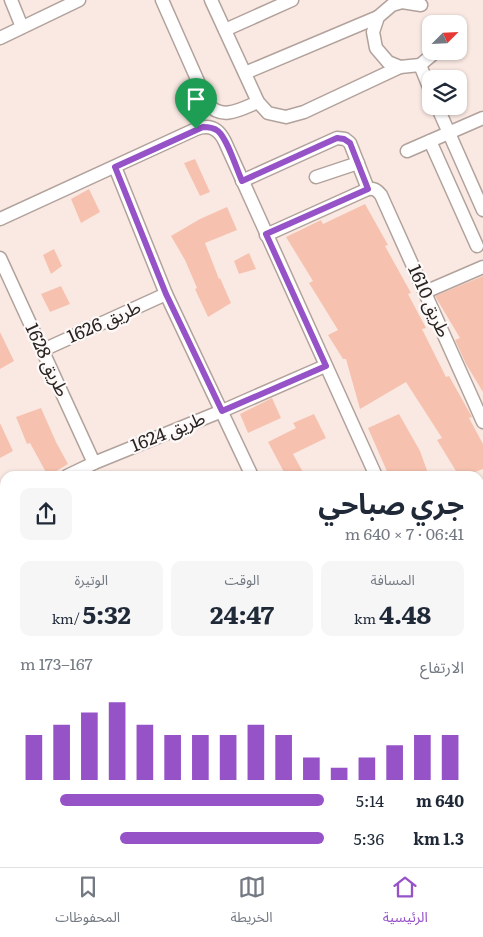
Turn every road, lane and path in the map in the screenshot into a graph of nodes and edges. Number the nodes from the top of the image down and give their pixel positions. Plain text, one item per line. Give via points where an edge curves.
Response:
1 (11, 0) edge
2 (79, 0) edge
3 (162, 0) edge
4 (211, 0) edge
5 (292, 0) edge
6 (391, 2) edge
7 (421, 5) dead end
8 (378, 16) junction
9 (22, 27) junction
10 (225, 30) junction
11 (0, 38) edge
12 (426, 60) edge
13 (420, 65) junction
14 (400, 67) junction
15 (422, 70) edge
16 (245, 73) junction
17 (258, 102) junction
18 (441, 115) edge
19 (483, 118) edge
20 (448, 134) junction
21 (430, 141) junction
22 (407, 151) dead end
23 (358, 164) junction
24 (115, 167) junction
25 (316, 177) dead end
26 (242, 181) junction
27 (368, 189) junction
28 (483, 210) edge
29 (0, 219) edge
30 (266, 234) junction
31 (477, 246) dead end
32 (0, 258) edge
33 (483, 266) edge
34 (424, 292) junction
35 (166, 294) junction
36 (43, 350) junction
37 (326, 366) junction
38 (222, 411) junction
39 (483, 422) edge
40 (94, 462) junction
41 (77, 471) edge
42 (250, 471) edge
43 (374, 471) edge

1 - 9 street
2 - 9 street
3 - 17 street via 213,110 220,114
4 - 10 street
5 - 10 street
6 - 7 street
6 - 8 street
8 - 14 street via 373,32 376,48 388,62
8 - 16 street
9 - 11 street
10 - 16 street
12 - 13 street
13 - 14 street
13 - 15 street
14 - 17 street via 304,112 286,117 268,113
16 - 17 street
18 - 20 street
19 - 20 street
20 - 21 street
20 - 28 street
21 - 22 street
21 - 31 street
23 - 25 street
23 - 26 street, طريق 1610 via 350,143 337,138
23 - 27 street, طريق 1610
24 - 26 street via 203,127 210,127 222,136
24 - 29 street
24 - 35 street
26 - 30 street
27 - 30 street
27 - 34 street, طريق 1610 via 377,190 381,195
30 - 37 street
32 - 36 street, طريق 1628
33 - 34 street
34 - 39 street, طريق 1610
35 - 36 street, طريق 1626
35 - 38 street
36 - 40 street, طريق 1628
37 - 38 street, طريق 1624
37 - 43 street
38 - 40 street, طريق 1624
38 - 42 street
40 - 41 street, طريق 1624

